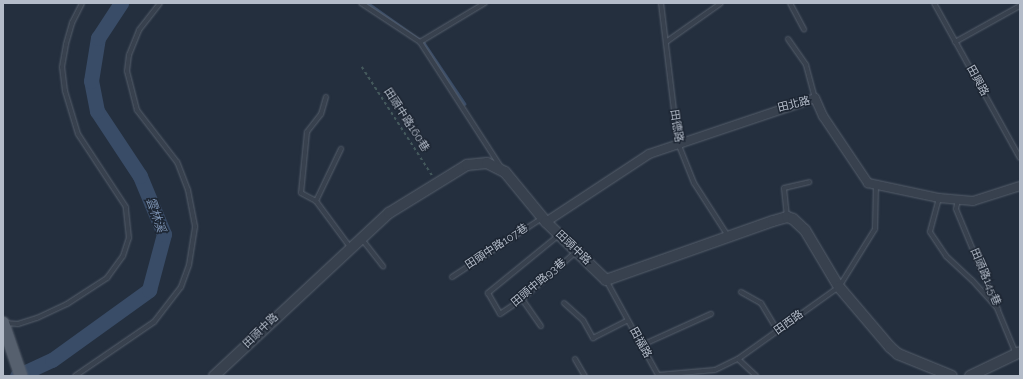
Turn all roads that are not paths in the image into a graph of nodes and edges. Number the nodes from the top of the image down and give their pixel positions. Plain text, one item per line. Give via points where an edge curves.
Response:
1 (82, 3) edge
2 (160, 3) edge
3 (361, 3) edge
4 (485, 3) edge
5 (661, 3) edge
6 (721, 3) edge
7 (790, 3) edge
8 (934, 3) edge
9 (1020, 6) edge
10 (804, 29) dead end
11 (788, 39) dead end
12 (420, 42) junction
13 (666, 42) junction
14 (955, 42) junction
15 (326, 97) dead end
16 (814, 98) junction
17 (678, 143) junction
18 (341, 149) dead end
19 (1020, 158) edge
20 (505, 172) junction
21 (809, 182) dead end
22 (876, 186) junction
23 (1020, 186) edge
24 (939, 198) junction
25 (958, 200) junction
26 (316, 201) junction
27 (787, 217) junction
28 (544, 220) junction
29 (559, 234) junction
30 (728, 237) junction
31 (361, 238) junction
32 (350, 247) junction
33 (577, 252) junction
34 (383, 266) dead end
35 (452, 277) dead end
36 (606, 280) junction
37 (839, 287) junction
38 (741, 292) dead end
39 (522, 299) junction
40 (564, 303) dead end
41 (1001, 312) junction
42 (710, 314) dead end
43 (627, 321) junction
44 (3, 323) edge
45 (541, 326) dead end
46 (778, 331) junction
47 (640, 346) junction
48 (1018, 353) edge
49 (575, 359) dead end
50 (738, 359) junction
51 (658, 375) edge
52 (21, 376) edge
53 (75, 376) edge
54 (214, 376) edge
55 (585, 376) edge
56 (756, 376) edge
57 (952, 376) edge
58 (970, 376) edge

1 - 44 lane via 72,23 66,44 62,67 65,90 78,134 126,207 129,238 123,256 107,278 68,304 37,318 18,324
2 - 53 lane via 139,30 129,55 128,71 137,110 177,162 188,190 195,226 190,259 181,287 154,322
3 - 12 lane
4 - 12 lane
5 - 13 lane, 田德路
6 - 13 lane
7 - 10 lane
8 - 14 lane, 田興路
9 - 14 lane
11 - 16 lane via 806,65
12 - 20 lane
13 - 17 lane, 田德路
14 - 19 lane, 田興路
15 - 26 lane via 321,114 307,132 301,192
16 - 17 street, 田北路
16 - 22 street, 田北路 via 822,116 868,183
17 - 28 street, 田北路 via 648,154
17 - 30 lane, 田德路 via 694,183
18 - 26 lane
20 - 28 street, 田頭中路
20 - 31 street, 田頭中路 via 487,163 467,165 389,213
21 - 27 lane via 784,188
22 - 24 street, 田北路
22 - 37 lane via 875,228
23 - 25 street, 田北路 via 973,201
24 - 25 street, 田北路
24 - 41 lane via 930,232 946,256
25 - 41 lane, 田頭路145巷 via 956,209
26 - 32 lane
27 - 30 street
27 - 37 street via 805,230
28 - 29 street, 田頭中路
28 - 35 lane, 田頭中路107巷
29 - 33 street, 田頭中路
29 - 39 lane, 田頭中路93巷 via 488,293 500,314
30 - 36 street
31 - 32 street, 田頭中路
31 - 34 lane
32 - 54 street, 田頭中路
33 - 36 street, 田頭中路
33 - 39 lane, 田頭中路93巷
36 - 43 lane, 田福路
37 - 46 lane, 田西路
37 - 57 street via 898,354
38 - 46 lane via 761,303
39 - 45 lane
40 - 43 lane via 583,320 592,338
41 - 48 lane, 田頭路145巷
42 - 47 lane
43 - 47 lane, 田福路
44 - 52 main road
46 - 50 lane, 田西路
47 - 51 lane, 田福路
48 - 58 street
49 - 55 lane
50 - 51 lane, 田福路 via 715,370
50 - 56 lane

